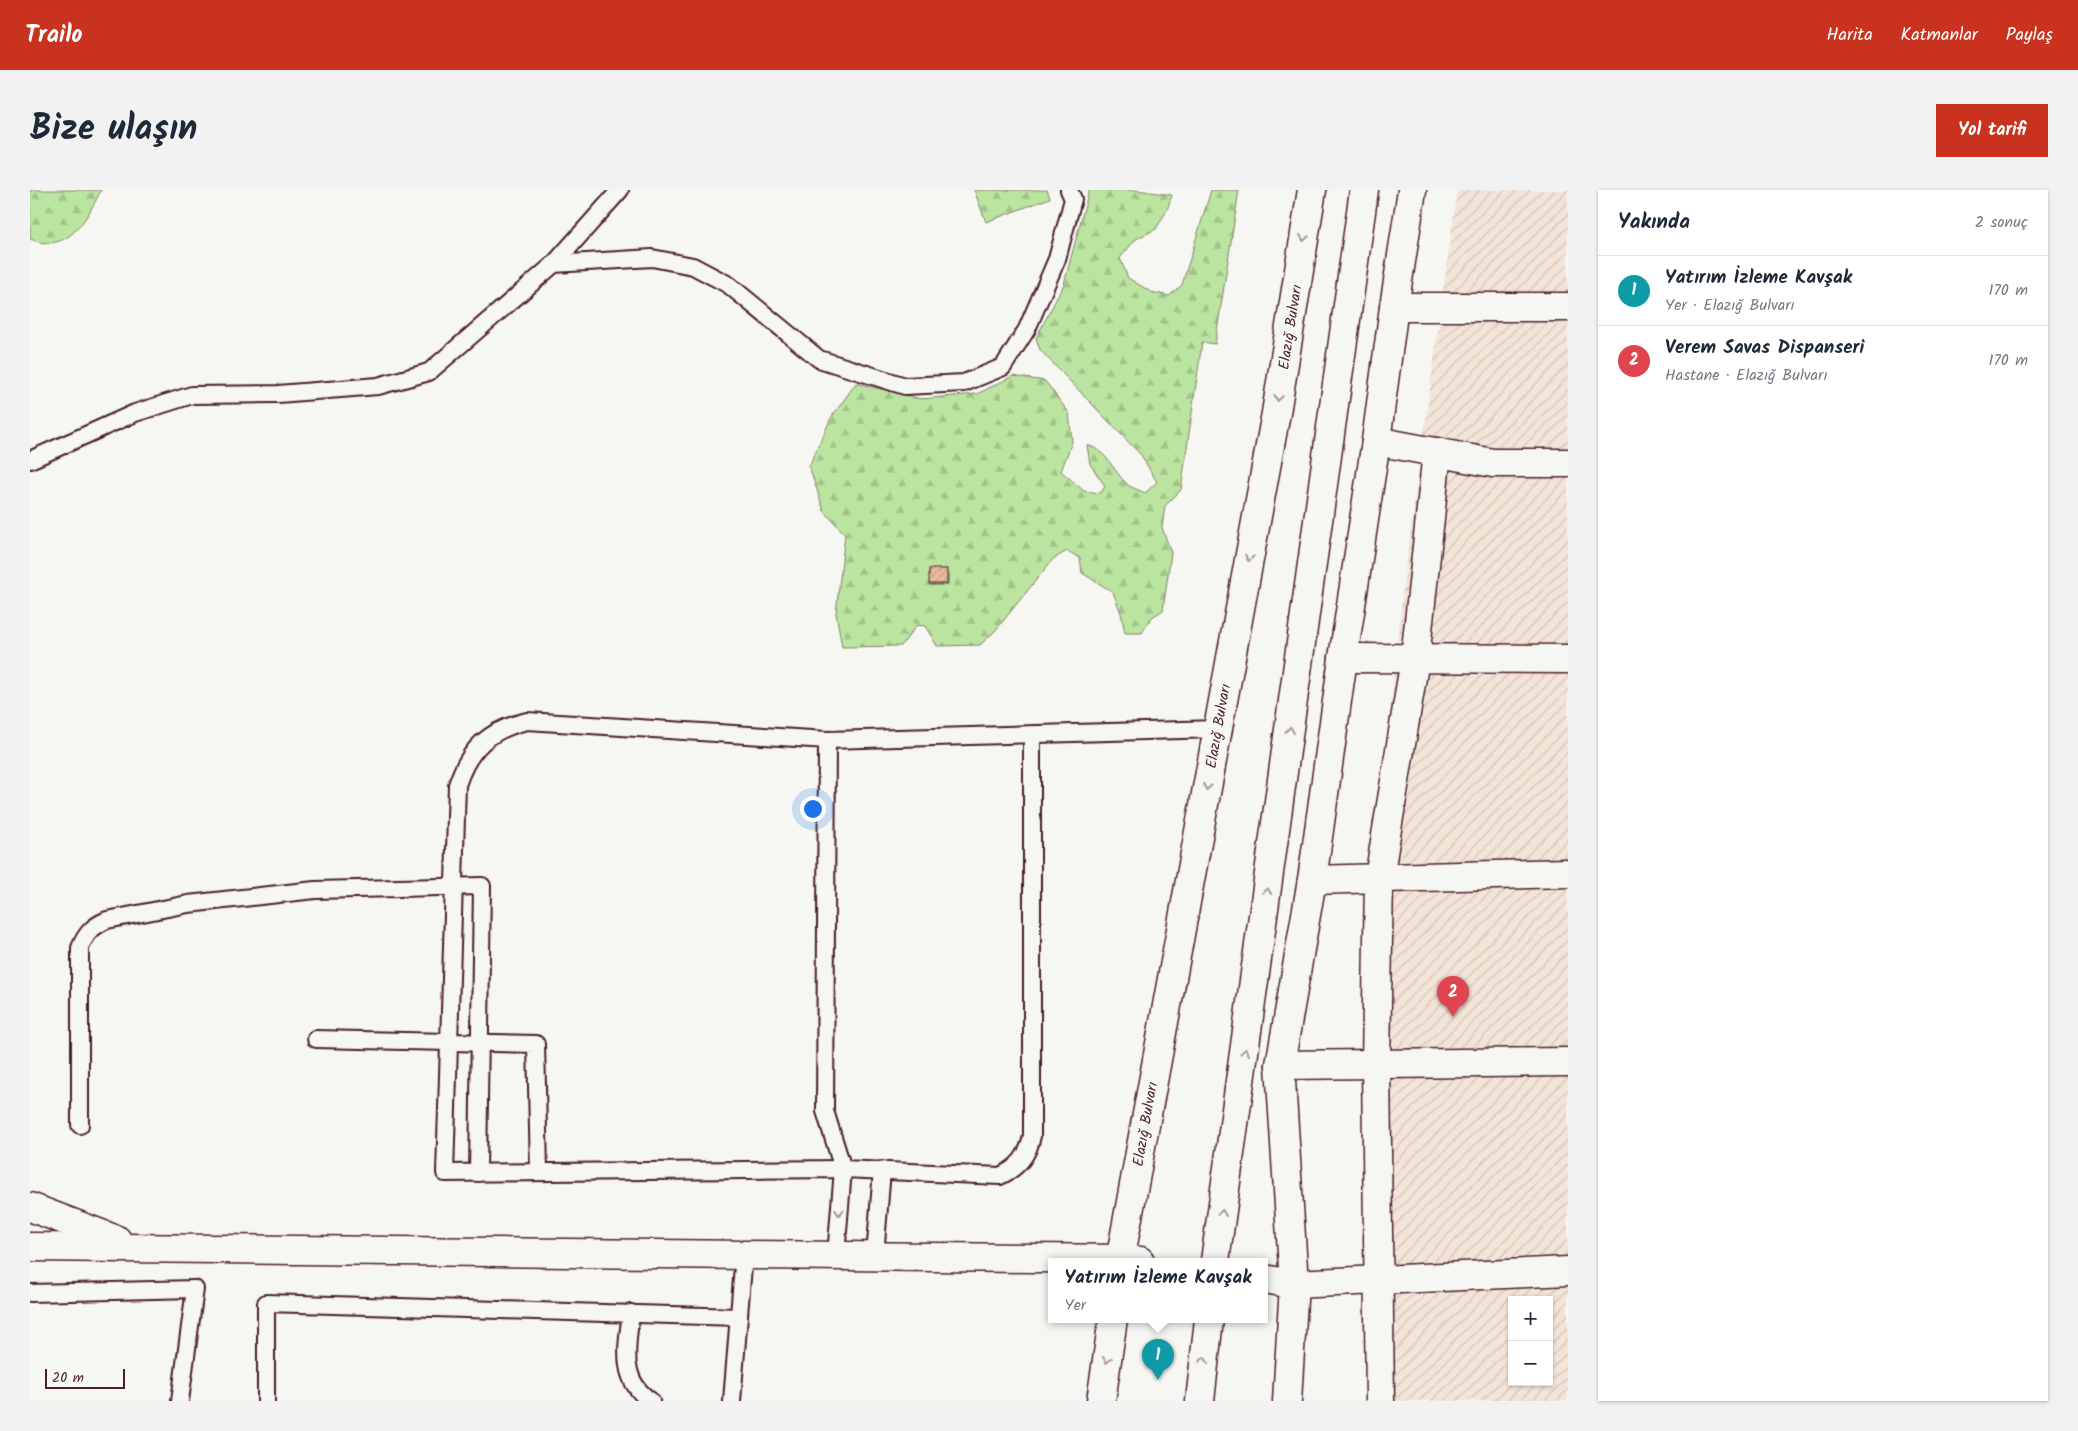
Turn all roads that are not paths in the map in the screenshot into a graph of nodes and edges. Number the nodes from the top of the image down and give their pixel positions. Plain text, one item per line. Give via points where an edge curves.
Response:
1 (620, 190) edge
2 (1069, 190) edge
3 (1312, 190) edge
4 (1364, 190) edge
5 (1412, 190) edge
6 (554, 264) junction
7 (1394, 307) junction
8 (1568, 307) edge
9 (1376, 441) junction
10 (1437, 452) junction
11 (30, 460) edge
12 (1568, 463) edge
13 (1342, 658) junction
14 (1415, 659) junction
15 (1568, 660) edge
16 (1218, 729) junction
17 (1032, 734) junction
18 (827, 740) junction
19 (1568, 873) edge
20 (1379, 878) junction
21 (1312, 880) junction
22 (454, 885) junction
23 (316, 1039) dead end
24 (449, 1042) junction
25 (480, 1042) junction
26 (1568, 1062) edge
27 (1376, 1064) junction
28 (1280, 1065) junction
29 (80, 1125) dead end
30 (843, 1168) junction
31 (882, 1170) junction
32 (539, 1172) junction
33 (478, 1173) junction
34 (30, 1207) edge
35 (30, 1247) edge
36 (139, 1248) junction
37 (744, 1254) junction
38 (836, 1256) junction
39 (875, 1256) junction
40 (1127, 1258) edge
41 (1215, 1258) edge
42 (1048, 1259) edge
43 (1568, 1271) edge
44 (1268, 1280) edge
45 (1380, 1280) junction
46 (1294, 1284) junction
47 (30, 1293) edge
48 (630, 1314) junction
49 (739, 1316) junction
50 (1112, 1323) edge
51 (1208, 1323) edge
52 (180, 1401) edge
53 (266, 1401) edge
54 (651, 1401) edge
55 (732, 1401) edge
56 (1101, 1401) edge
57 (1200, 1401) edge
58 (1287, 1401) edge
59 (1380, 1401) edge

1 - 6 lane
2 - 6 lane via 1074,199 1057,259 1028,329 1003,366 964,383 905,386 819,360 728,285 693,266 652,258
3 -> 16 main road, Elazığ Bulvarı via 1276,413
41 -> 4 main road
5 - 7 main road
6 - 11 lane via 430,372 378,386 278,394 192,395 135,413
7 - 8 main road
7 - 9 main road
9 - 10 main road
9 - 13 main road
10 - 12 main road via 1493,463
10 - 14 main road
13 - 14 main road
13 - 21 main road
14 - 15 main road
14 - 20 main road
16 - 17 lane
16 -> 40 main road, Elazığ Bulvarı
17 - 18 lane
17 - 31 lane via 1030,1145 1016,1167 1000,1176
18 - 22 lane via 527,721 510,725 494,732 480,744 462,770 457,785
18 - 30 lane via 825,1111
19 - 20 main road
20 - 21 main road
20 - 27 main road
21 - 28 main road
22 - 24 lane
22 - 25 lane via 482,886
22 - 29 lane via 315,890 188,904 98,924 84,937 80,948
23 - 24 lane
24 - 25 lane
24 - 33 lane via 445,1173
25 - 32 lane via 536,1044
25 - 33 lane
26 - 27 main road
27 - 28 main road
27 - 45 main road
28 - 46 main road
30 - 31 lane
30 - 32 lane
30 -> 38 lane
31 - 39 lane
32 - 33 lane
34 - 36 main road
35 - 36 main road
36 - 37 main road
37 - 38 main road
37 - 49 lane
38 - 39 main road
39 - 42 main road
43 - 45 main road
44 - 46 main road
45 - 46 main road
45 - 59 main road
46 - 58 main road
47 - 52 lane via 195,1289
48 - 49 lane
48 - 53 lane via 266,1303
48 - 54 lane via 628,1369 637,1389
49 - 55 lane
50 -> 56 main road
57 -> 51 main road

